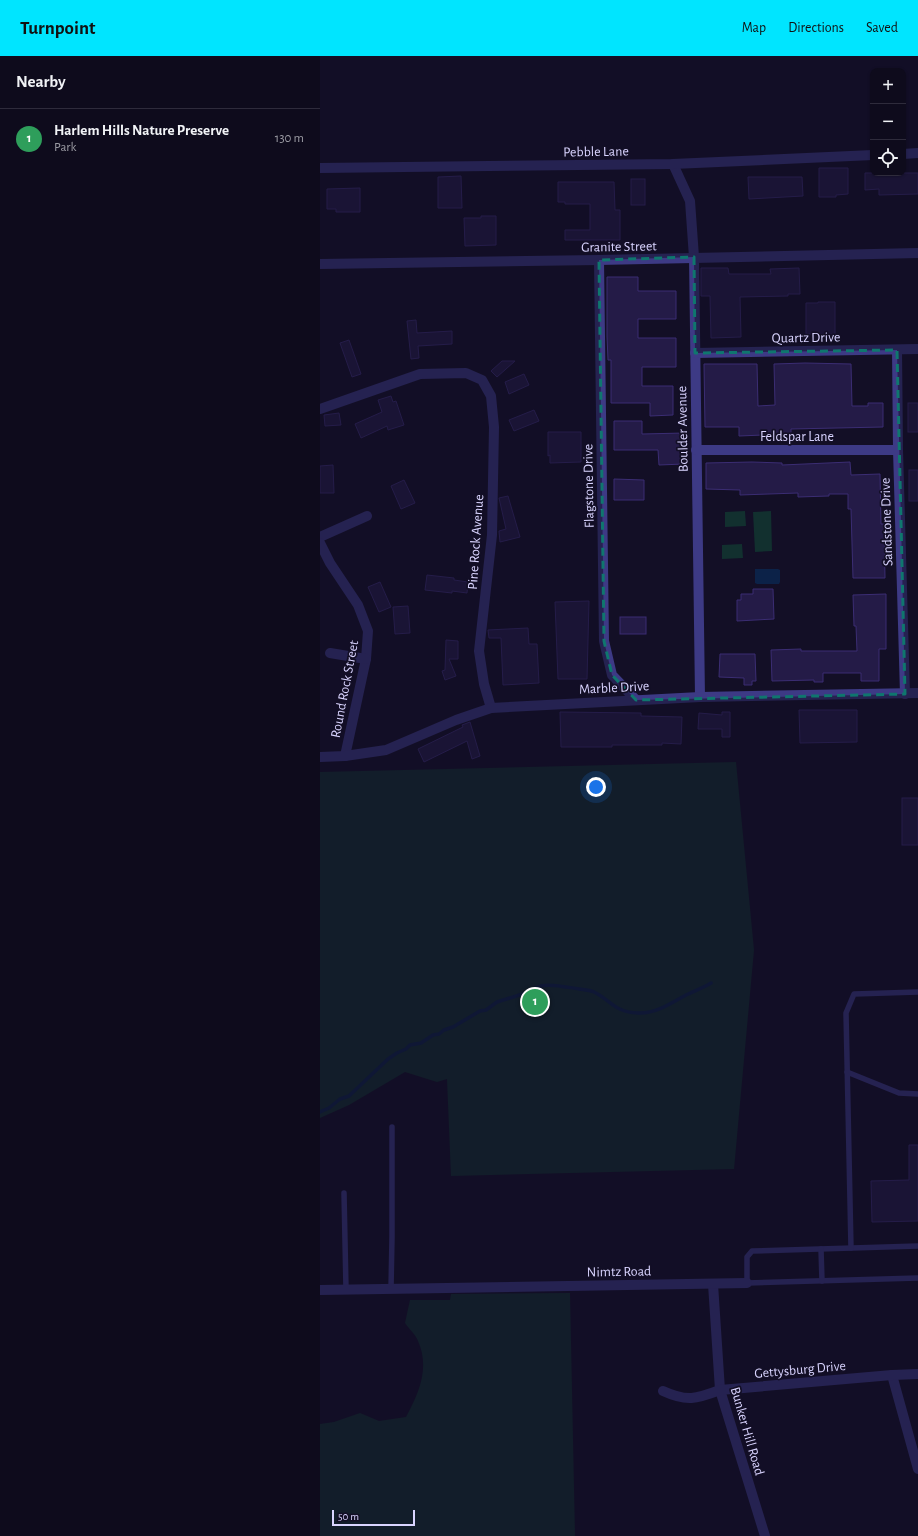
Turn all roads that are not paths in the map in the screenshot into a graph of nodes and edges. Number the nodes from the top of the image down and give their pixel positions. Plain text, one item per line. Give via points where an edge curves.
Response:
1 (918, 153) edge
2 (906, 154) edge
3 (870, 155) edge
4 (673, 164) junction
5 (320, 168) edge
6 (918, 253) edge
7 (694, 258) junction
8 (599, 260) junction
9 (320, 264) edge
10 (918, 349) edge
11 (897, 350) junction
12 (695, 353) junction
13 (320, 409) edge
14 (696, 450) junction
15 (898, 450) junction
16 (367, 516) dead end
17 (320, 537) edge
18 (320, 543) edge
19 (330, 652) dead end
20 (366, 659) junction
21 (905, 694) junction
22 (918, 694) edge
23 (700, 697) junction
24 (636, 700) junction
25 (491, 708) junction
26 (345, 756) junction
27 (320, 757) edge
28 (918, 992) edge
29 (847, 1072) junction
30 (918, 1094) edge
31 (392, 1127) dead end
32 (344, 1193) dead end
33 (918, 1246) edge
34 (851, 1248) junction
35 (821, 1249) junction
36 (918, 1278) edge
37 (822, 1281) junction
38 (747, 1283) junction
39 (713, 1284) junction
40 (346, 1289) junction
41 (391, 1289) junction
42 (320, 1290) edge
43 (918, 1374) edge
44 (892, 1375) junction
45 (720, 1390) junction
46 (663, 1391) dead end
47 (918, 1469) edge
48 (765, 1536) edge

1 - 2 street
3 - 4 street, Pebble Lane
4 - 5 street, Pebble Lane
4 - 7 street, Boulder Avenue via 690,201
6 - 7 street, Granite Street
7 - 8 street, Granite Street
7 - 12 street, Boulder Avenue
8 - 9 street, Granite Street
8 - 24 street, Flagstone Drive via 604,640 612,674
10 - 11 street, Quartz Drive
11 - 12 street, Quartz Drive
11 - 15 street, Sandstone Drive
12 - 14 street, Boulder Avenue
13 - 25 street, Pine Rock Avenue via 420,374 466,373 482,380 491,396 494,427 492,536 479,651
14 - 15 street, Feldspar Lane
14 - 23 street, Boulder Avenue
15 - 21 street, Sandstone Drive
16 - 17 street
18 - 20 street, Round Rock Street via 358,605 368,631
19 - 20 street
20 - 26 street, Round Rock Street
21 - 22 street, Marble Drive
21 - 23 street, Marble Drive
23 - 24 street, Marble Drive
24 - 25 street, Marble Drive
25 - 26 street, Marble Drive via 386,750
26 - 27 street, Marble Drive
28 - 29 lane via 854,994 846,1013
29 - 30 lane via 899,1093
29 - 34 lane
31 - 41 lane
32 - 40 lane
33 - 34 lane
34 - 35 lane
35 - 37 lane
35 - 38 lane via 752,1251 747,1257
36 - 37 lane, Nimtz Road
37 - 38 lane, Nimtz Road
38 - 39 street, Nimtz Road
39 - 41 street, Nimtz Road
39 - 45 street, Bunker Hill Road
40 - 41 street, Nimtz Road
40 - 42 street, Nimtz Road
43 - 44 street, Gettysburg Drive
44 - 45 street, Gettysburg Drive
44 - 47 street
45 - 46 street, Gettysburg Drive via 686,1399
45 - 48 street, Bunker Hill Road

